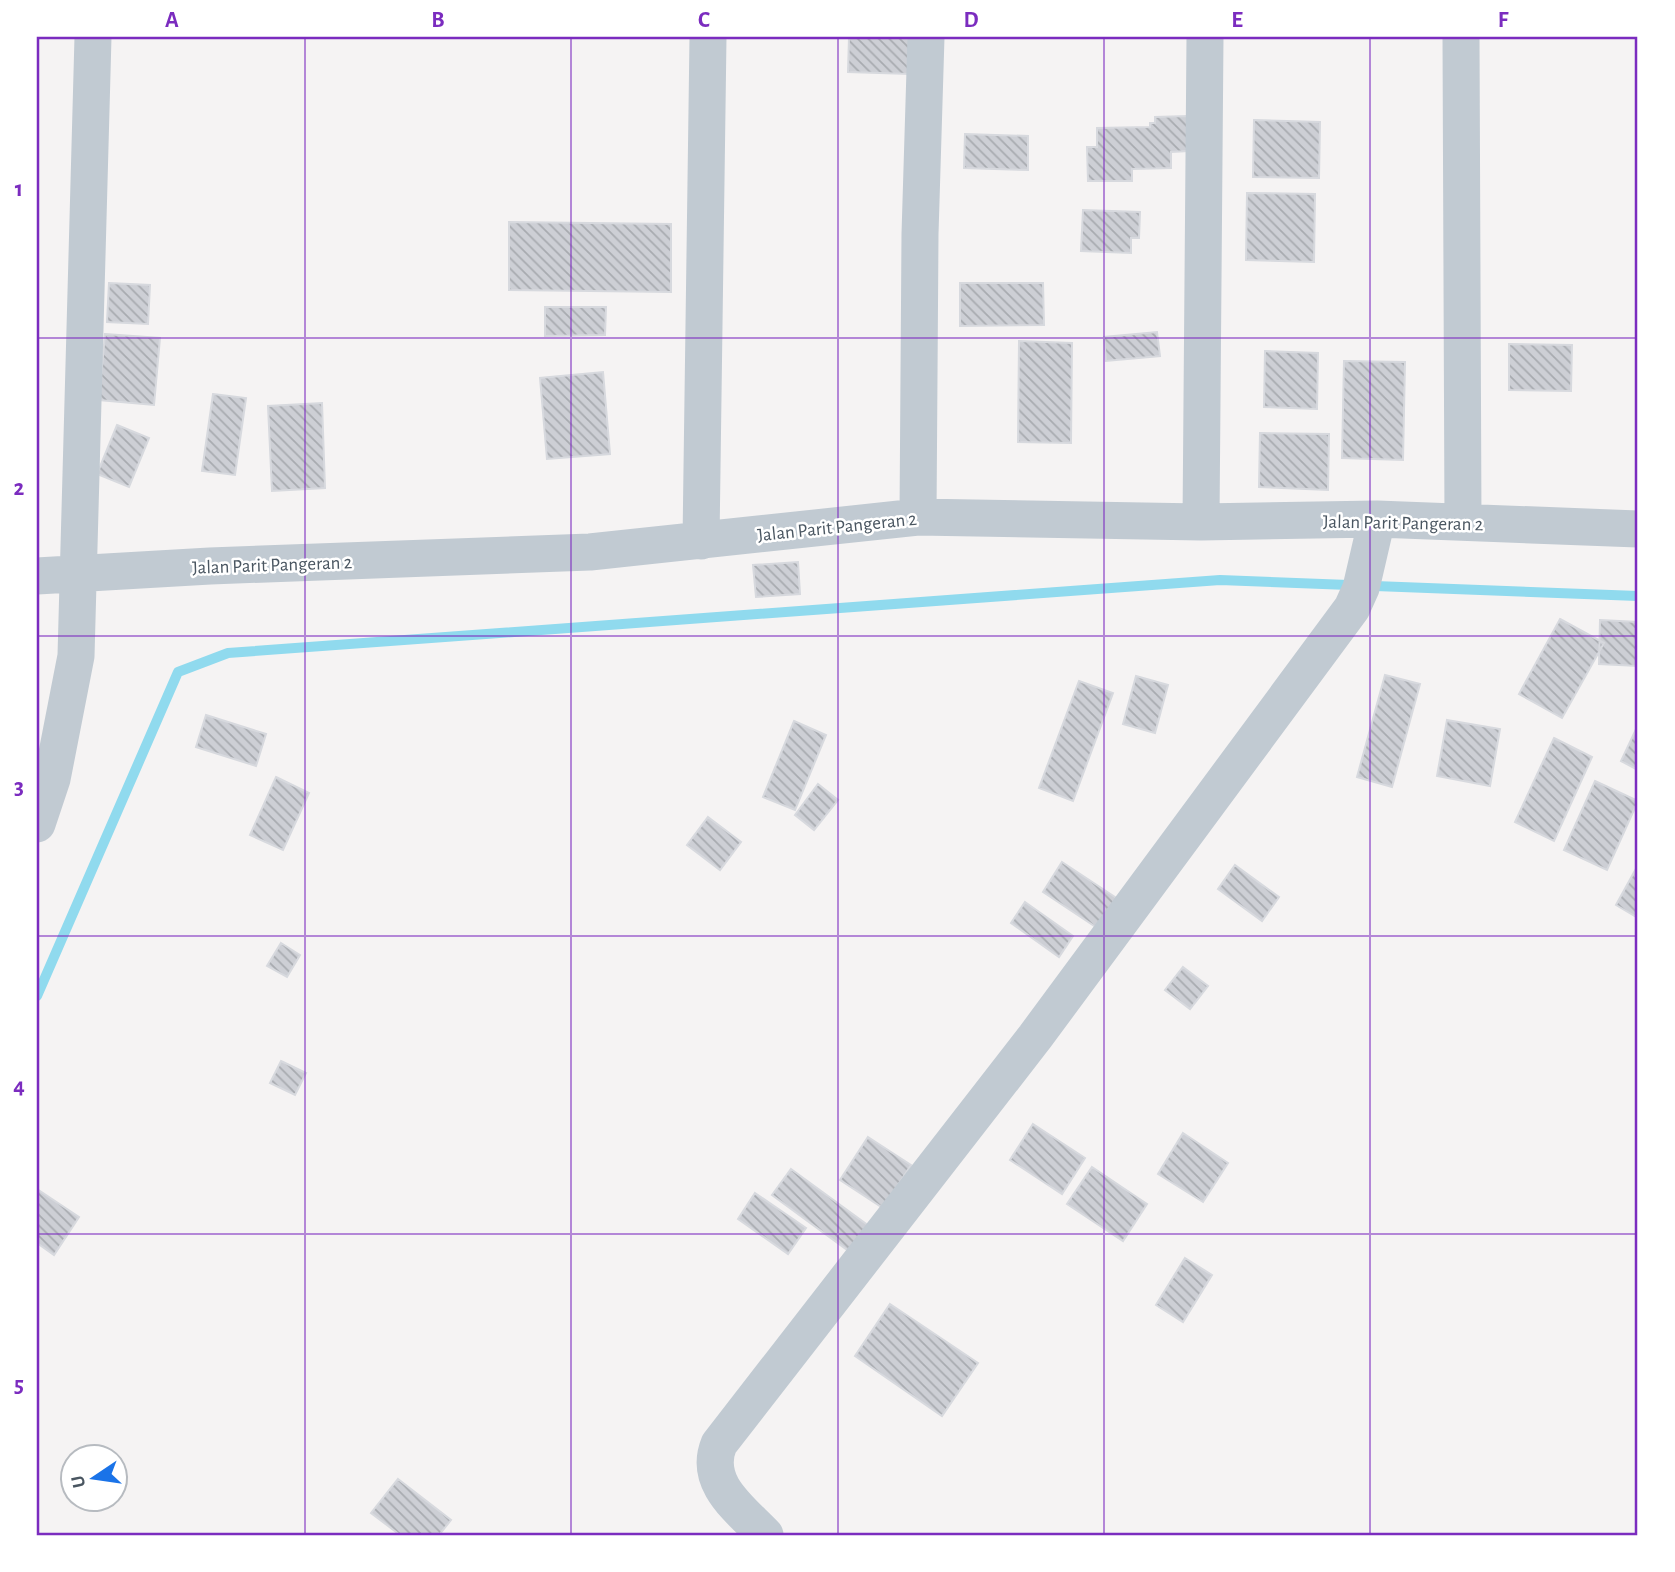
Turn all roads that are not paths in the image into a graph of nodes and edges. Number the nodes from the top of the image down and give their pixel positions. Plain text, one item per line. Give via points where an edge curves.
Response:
1 (93, 37) edge
2 (708, 37) edge
3 (926, 37) edge
4 (1205, 37) edge
5 (1461, 37) edge
6 (918, 517) junction
7 (1201, 522) junction
8 (1463, 522) junction
9 (1638, 529) edge
10 (1374, 534) junction
11 (701, 541) junction
12 (79, 573) junction
13 (37, 576) edge
14 (37, 824) edge
15 (765, 1535) edge

1 - 12 street
2 - 11 street
3 - 6 street
4 - 7 street
5 - 8 street
6 - 7 street, Jalan Parit Pangeran 2
6 - 11 street, Jalan Parit Pangeran 2
7 - 10 street, Jalan Parit Pangeran 2
8 - 9 street, Jalan Parit Pangeran 2
8 - 10 street, Jalan Parit Pangeran 2
10 - 15 street via 1352,608 1035,1037 719,1444 715,1476
11 - 12 street, Jalan Parit Pangeran 2 via 590,552
12 - 13 street, Jalan Parit Pangeran 2
12 - 14 street via 76,656 52,779

